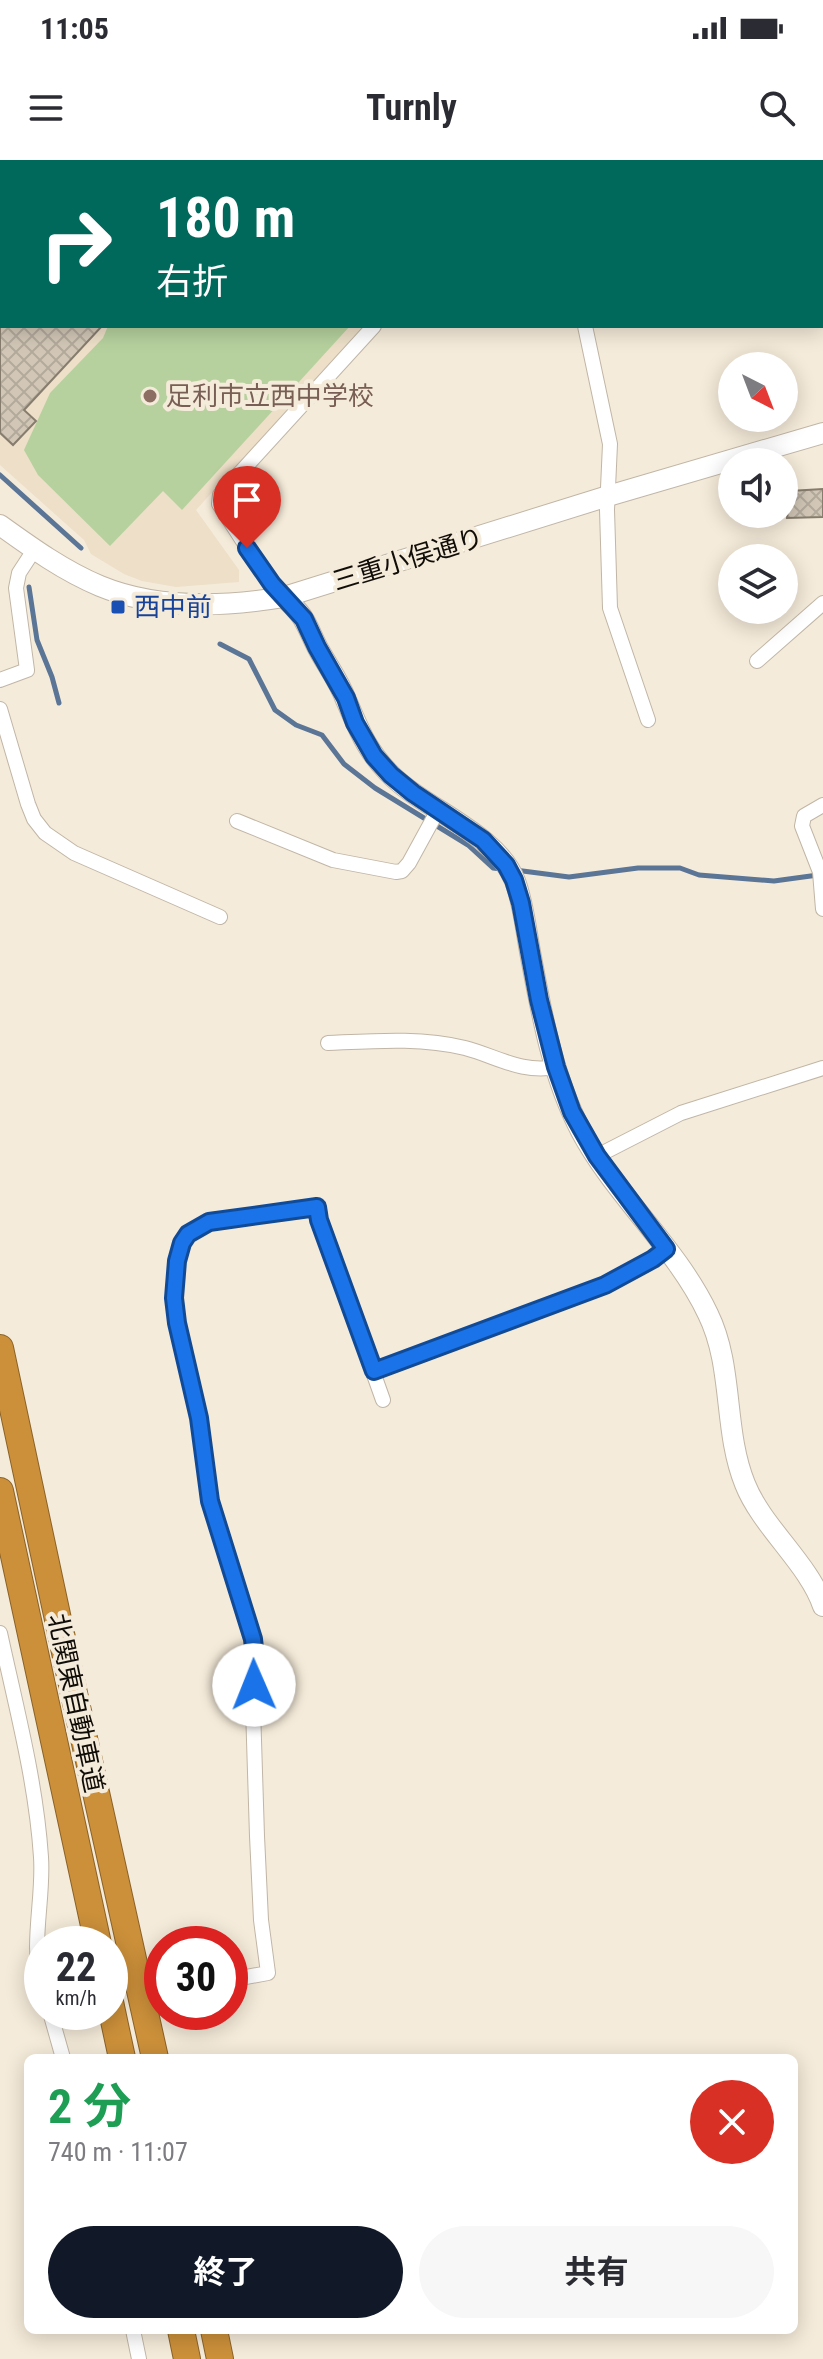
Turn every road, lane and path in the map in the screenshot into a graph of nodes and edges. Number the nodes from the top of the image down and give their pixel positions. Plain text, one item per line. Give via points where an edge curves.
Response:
1 (372, 328) edge
2 (585, 328) edge
3 (823, 433) edge
4 (608, 496) junction
5 (0, 525) edge
6 (34, 550) junction
7 (284, 597) junction
8 (823, 603) edge
9 (757, 661) dead end
10 (0, 680) edge
11 (0, 709) edge
12 (648, 720) dead end
13 (823, 805) edge
14 (438, 810) junction
15 (237, 821) dead end
16 (823, 909) edge
17 (220, 917) dead end
18 (328, 1043) dead end
19 (556, 1067) junction
20 (823, 1068) edge
21 (597, 1156) junction
22 (666, 1249) junction
23 (0, 1348) edge
24 (374, 1371) junction
25 (383, 1400) dead end
26 (0, 1491) edge
27 (823, 1606) edge
28 (0, 1633) edge
29 (38, 1926) edge
30 (94, 1926) edge
31 (248, 1977) edge
32 (55, 2030) edge
33 (116, 2030) edge
34 (62, 2054) edge
35 (121, 2054) edge
36 (154, 2054) edge
37 (134, 2334) edge
38 (182, 2334) edge
39 (215, 2334) edge
40 (139, 2359) edge
41 (187, 2359) edge
42 (220, 2359) edge

1 - 7 street via 220,495 219,504
2 - 4 street via 610,444
3 - 4 street, 三重小俣通り
4 - 7 street, 三重小俣通り
4 - 12 street via 610,608
5 - 6 street, 三重小俣通り
6 - 7 street, 三重小俣通り via 103,587 141,598 216,606
6 - 10 street via 16,588 27,670
7 - 14 street via 304,619 374,756
8 - 9 street
11 - 17 street via 28,804 45,833 74,853
13 - 16 street via 804,816 802,826 820,872
14 - 15 street via 409,863 396,872 333,860
14 - 19 street via 483,840 514,880
18 - 19 street via 437,1043 510,1065
19 - 21 street via 572,1112
20 - 21 street via 681,1113
21 - 22 street
22 - 24 street via 605,1285
22 - 27 street via 700,1298 718,1337 746,1486
23 - 36 highway, 北関東自動車道
24 - 25 street
24 - 31 street via 317,1207 209,1222 188,1234 177,1261 177,1323 199,1418 210,1501 255,1651 258,1864 268,1973
26 - 30 highway, 北関東自動車道
28 - 29 street via 35,1794 42,1860
32 - 34 street
33 - 35 highway
37 - 40 street
38 - 41 highway
39 - 42 highway

